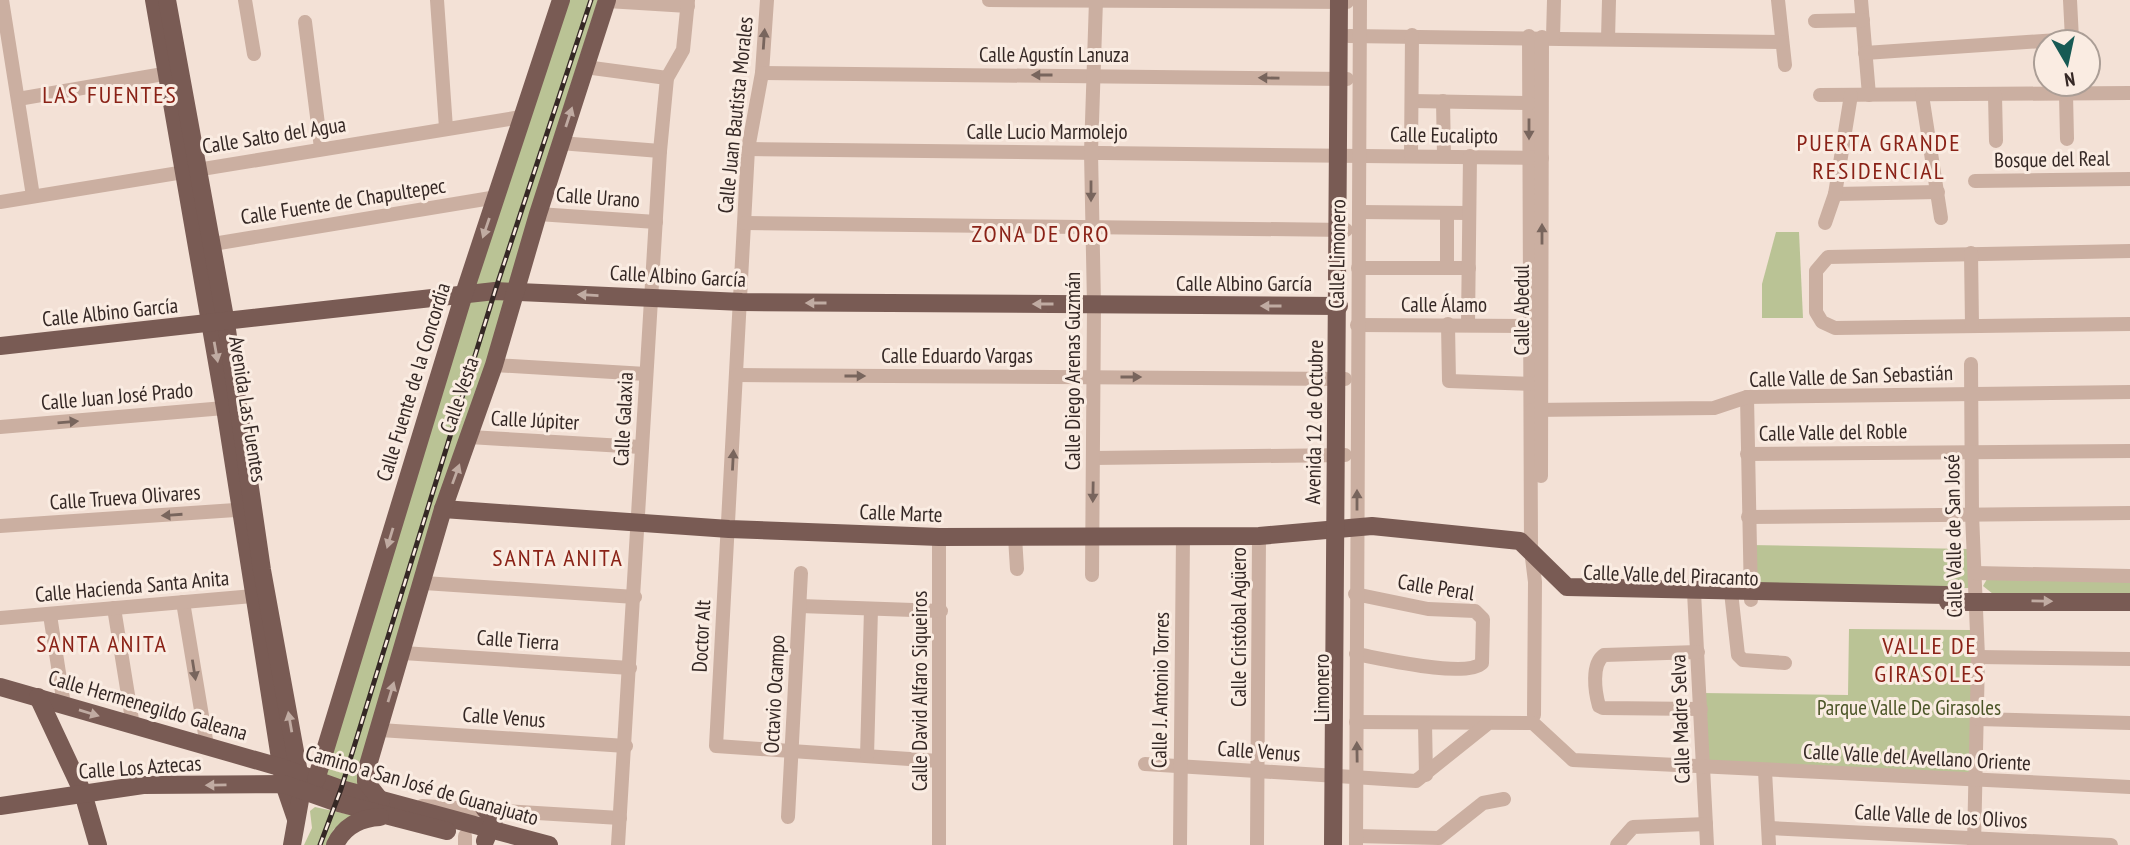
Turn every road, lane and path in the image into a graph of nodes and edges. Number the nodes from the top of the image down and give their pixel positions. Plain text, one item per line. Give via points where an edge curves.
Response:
1 (2, 0) edge
2 (154, 0) edge
3 (167, 0) edge
4 (245, 0) edge
5 (437, 0) edge
6 (561, 0) edge
7 (767, 0) edge
8 (989, 0) edge
9 (1555, 0) edge
10 (1609, 0) edge
11 (1778, 0) edge
12 (1861, 0) edge
13 (2070, 0) edge
14 (607, 1) edge
15 (1096, 1) edge
16 (1346, 1) edge
17 (688, 3) edge
18 (1863, 20) junction
19 (1815, 21) dead end
20 (304, 22) dead end
21 (1412, 35) junction
22 (1348, 36) junction
23 (1541, 37) junction
24 (1608, 38) junction
25 (1781, 42) junction
26 (1866, 53) junction
27 (254, 54) dead end
28 (1785, 65) dead end
29 (585, 67) junction
30 (173, 73) junction
31 (762, 73) junction
32 (1093, 75) junction
33 (667, 78) junction
34 (1342, 79) junction
35 (2102, 93) edge
36 (2130, 93) edge
37 (1869, 94) junction
38 (2032, 94) edge
39 (1820, 95) dead end
40 (1852, 95) junction
41 (1922, 95) junction
42 (1994, 95) junction
43 (2066, 98) edge
44 (18, 99) junction
45 (1412, 101) junction
46 (1443, 101) junction
47 (1529, 103) junction
48 (521, 117) junction
49 (446, 128) junction
50 (2067, 139) dead end
51 (1996, 141) dead end
52 (561, 143) junction
53 (321, 148) junction
54 (748, 149) junction
55 (660, 151) junction
56 (1091, 152) junction
57 (1347, 155) junction
58 (1411, 155) junction
59 (1444, 156) junction
60 (1470, 156) junction
61 (1535, 158) junction
62 (190, 170) junction
63 (2130, 179) edge
64 (1975, 181) dead end
65 (1938, 192) junction
66 (1835, 194) junction
67 (33, 197) junction
68 (496, 197) junction
69 (0, 202) edge
70 (1359, 212) junction
71 (1447, 213) junction
72 (1469, 213) junction
73 (538, 214) junction
74 (1941, 218) dead end
75 (656, 222) junction
76 (746, 223) junction
77 (1825, 223) dead end
78 (1092, 228) junction
79 (1342, 230) junction
80 (203, 245) junction
81 (2130, 251) edge
82 (1971, 253) junction
83 (1536, 266) junction
84 (1358, 268) junction
85 (1447, 268) junction
86 (1469, 268) junction
87 (515, 291) junction
88 (464, 293) junction
89 (652, 298) junction
90 (742, 302) junction
91 (1094, 305) junction
92 (1347, 307) junction
93 (219, 324) junction
94 (1448, 324) junction
95 (1468, 324) junction
96 (2130, 324) edge
97 (1357, 325) junction
98 (1972, 325) junction
99 (1531, 326) junction
100 (1536, 343) junction
101 (0, 346) edge
102 (1971, 364) dead end
103 (494, 365) junction
104 (646, 374) junction
105 (737, 375) junction
106 (1093, 377) junction
107 (1341, 379) junction
108 (1532, 384) junction
109 (2130, 392) edge
110 (1971, 394) junction
111 (1747, 397) junction
112 (232, 407) junction
113 (1537, 410) junction
114 (0, 427) edge
115 (469, 437) junction
116 (641, 447) junction
117 (2130, 451) edge
118 (1972, 452) junction
119 (1747, 454) junction
120 (1341, 455) junction
121 (1093, 458) junction
122 (247, 509) junction
123 (443, 509) junction
124 (2130, 513) edge
125 (1972, 514) junction
126 (1748, 517) junction
127 (639, 523) junction
128 (0, 526) edge
129 (729, 528) junction
130 (1349, 530) junction
131 (1092, 536) junction
132 (1183, 536) junction
133 (1259, 536) junction
134 (939, 537) junction
135 (1015, 537) junction
136 (1536, 565) junction
137 (1017, 569) dead end
138 (801, 573) dead end
139 (1975, 573) junction
140 (1092, 575) dead end
141 (2130, 576) edge
142 (424, 583) junction
143 (1355, 594) junction
144 (261, 595) junction
145 (1694, 596) junction
146 (1731, 596) junction
147 (635, 597) junction
148 (1751, 597) junction
149 (1965, 599) junction
150 (183, 602) junction
151 (2130, 602) edge
152 (800, 606) junction
153 (114, 608) junction
154 (872, 609) junction
155 (941, 611) junction
156 (50, 615) junction
157 (0, 618) edge
158 (1698, 652) junction
159 (403, 653) junction
160 (1356, 654) junction
161 (1978, 657) junction
162 (2130, 659) edge
163 (1785, 663) dead end
164 (630, 668) junction
165 (0, 687) edge
166 (38, 697) junction
167 (64, 705) junction
168 (1701, 709) junction
169 (1533, 719) junction
170 (1978, 719) junction
171 (1356, 722) junction
172 (2130, 723) edge
173 (1425, 724) junction
174 (1486, 724) junction
175 (133, 726) junction
176 (380, 730) junction
177 (207, 746) junction
178 (626, 746) junction
179 (793, 751) junction
180 (867, 756) junction
181 (939, 761) junction
182 (1145, 764) dead end
183 (1180, 765) junction
184 (1702, 768) junction
185 (1765, 771) junction
186 (1258, 772) junction
187 (1426, 775) junction
188 (1345, 778) junction
189 (297, 779) junction
190 (1974, 780) junction
191 (2130, 787) edge
192 (83, 793) junction
193 (1504, 799) dead end
194 (0, 806) edge
195 (390, 808) junction
196 (484, 808) junction
197 (788, 817) dead end
198 (620, 818) junction
199 (1706, 824) junction
200 (1769, 828) junction
201 (492, 839) edge
202 (465, 840) edge
203 (1352, 842) edge
204 (1974, 842) edge
205 (98, 845) edge
206 (292, 845) edge
207 (335, 845) edge
208 (549, 845) edge
209 (618, 845) edge
210 (939, 845) edge
211 (1180, 845) edge
212 (1257, 845) edge
213 (1333, 845) edge
214 (1618, 845) edge
215 (1707, 845) edge
216 (1769, 845) edge
217 (2110, 845) edge

1 - 44 street
2 - 30 main road, Avenida Las Fuentes
3 - 30 main road, Avenida Las Fuentes
4 - 27 street
5 - 49 street
6 - 48 main road, Calle Fuente de la Concordia
31 -> 7 street, Calle Juan Bautista Morales
8 - 15 street
9 - 23 street
10 - 24 street
11 - 25 street
12 - 18 street
13 - 26 street via 2072,39
14 - 17 street
14 - 29 main road, Calle Vesta
15 - 16 street
15 - 32 street, Calle Diego Arenas Guzmán
16 - 22 main road, Avenida 12 de Octubre
17 - 33 street, Calle Galaxia via 683,50
18 - 19 street
18 - 26 street
20 - 53 street
21 - 22 street
21 - 23 street
21 - 45 street
22 - 34 main road, Avenida 12 de Octubre
22 - 57 street, Calle Limonero
23 - 24 street
23 - 47 street, Calle Abedul
23 - 61 street, Calle Abedul
24 - 25 street
25 - 28 street
26 - 37 street
29 - 33 street
52 -> 29 main road, Calle Vesta
30 - 44 street
30 - 62 main road, Avenida Las Fuentes
32 -> 31 street, Calle Agustín Lanuza
31 - 54 street, Calle Juan Bautista Morales
34 -> 32 street, Calle Agustín Lanuza
32 - 56 street, Calle Diego Arenas Guzmán
33 - 55 street, Calle Galaxia
34 - 57 main road, Avenida 12 de Octubre
35 - 36 street
37 - 40 street
37 - 41 street
38 - 42 street
39 - 40 street
40 - 66 street
41 - 42 street
41 - 65 street
42 - 51 street
43 - 50 street
44 - 67 street
45 - 46 street
45 - 58 street
46 - 47 street
46 - 59 street
47 -> 61 street, Calle Abedul
48 - 49 street, Calle Salto del Agua
48 - 68 main road, Calle Fuente de la Concordia
49 - 53 street, Calle Salto del Agua
52 - 55 street
52 - 73 main road, Calle Vesta
53 - 62 street, Calle Salto del Agua
54 - 56 street, Calle Lucio Marmolejo
54 - 76 street, Calle Juan Bautista Morales
55 - 75 street, Calle Galaxia
56 - 57 street, Calle Lucio Marmolejo
56 -> 78 street, Calle Diego Arenas Guzmán
57 - 58 street, Calle Eucalipto
57 - 70 street, Calle Limonero
57 - 79 main road, Avenida 12 de Octubre
58 - 59 street, Calle Eucalipto
59 - 60 street, Calle Eucalipto
60 - 61 street, Calle Eucalipto
60 - 72 street
61 - 83 street, Calle Abedul
62 - 67 street, Calle Salto del Agua
62 - 80 main road, Avenida Las Fuentes
63 - 64 street, Bosque del Real
65 - 66 street
65 - 74 street
66 - 77 street
67 - 69 street, Calle Salto del Agua
68 - 80 street, Calle Fuente de Chapultepec
68 -> 88 main road, Calle Fuente de la Concordia
70 - 71 street
70 - 84 street, Calle Limonero
71 - 72 street
71 - 85 street
72 - 86 street
73 - 75 street, Calle Urano
73 - 87 main road, Calle Vesta
75 - 89 street, Calle Galaxia
76 - 78 street
76 - 90 street, Calle Juan Bautista Morales
78 - 79 street
78 - 91 street, Calle Diego Arenas Guzmán
79 - 92 main road, Avenida 12 de Octubre
80 - 93 main road, Avenida Las Fuentes
81 - 82 street
82 - 98 street
82 - 98 street via 1828,257 1816,271 1816,312 1822,322 1835,328
83 - 99 street, Calle Abedul
83 - 100 street, Calle Abedul
84 - 85 street
84 - 92 street, Calle Limonero
85 - 86 street
86 - 95 street
87 - 88 main road, Calle Albino García
89 -> 87 main road, Calle Albino García
87 - 103 main road, Calle Vesta
88 - 93 main road, Calle Albino García
88 -> 189 main road, Calle Fuente de la Concordia
89 - 90 main road, Calle Albino García
89 - 104 street, Calle Galaxia
91 -> 90 main road, Calle Albino García
90 - 105 street, Calle Juan Bautista Morales
92 -> 91 main road, Calle Albino García
91 - 106 street, Calle Diego Arenas Guzmán
92 - 97 street, Calle Limonero
92 - 107 main road, Avenida 12 de Octubre
93 - 101 main road, Calle Albino García
93 - 112 main road, Avenida Las Fuentes
94 - 95 street, Calle Álamo
94 - 97 street, Calle Álamo
94 - 108 street via 1449,381
95 - 99 street, Calle Álamo
96 - 98 street
130 -> 97 street, Calle Limonero
99 - 100 street, Calle Abedul
100 - 108 street, Calle Abedul
100 - 113 street, Calle Abedul
102 - 110 street, Calle Valle de San José
103 - 104 street
103 - 115 main road, Calle Vesta
104 - 116 street, Calle Galaxia
105 -> 106 street, Calle Eduardo Vargas
129 -> 105 street, Calle Juan Bautista Morales
106 -> 107 street, Calle Eduardo Vargas
106 - 121 street, Calle Diego Arenas Guzmán
107 - 120 main road, Avenida 12 de Octubre
108 - 113 street, Calle Abedul
109 - 110 street, Calle Valle de San Sebastián
110 - 111 street, Calle Valle de San Sebastián
110 - 118 street, Calle Valle de San José
111 - 113 street, Calle Valle de San Sebastián via 1714,408
111 - 119 street
114 -> 112 street, Calle Juan José Prado
112 - 122 main road, Avenida Las Fuentes
113 - 136 street, Calle Abedul
115 - 116 street, Calle Júpiter
123 -> 115 main road, Calle Vesta
116 - 127 street, Calle Galaxia
117 - 118 street, Calle Valle del Roble
118 - 119 street, Calle Valle del Roble
118 - 125 street, Calle Valle de San José
119 - 126 street
120 - 121 street
120 - 130 main road, Avenida 12 de Octubre
121 -> 131 street, Calle Diego Arenas Guzmán
122 -> 128 street, Calle Trueva Olivares
122 - 144 main road, Avenida Las Fuentes
123 - 127 main road, Calle Marte
123 - 142 main road, Calle Vesta
124 - 125 street
125 - 126 street
125 - 139 street, Calle Valle de San José
126 - 148 street
127 - 129 main road, Calle Marte
127 - 147 street, Calle Galaxia
129 - 134 main road, Calle Marte
129 - 179 street, Doctor Alt via 716,746
130 - 133 main road, Calle Marte
130 - 136 main road, Calle Valle del Piracanto via 1518,548
130 - 143 street, Calle Limonero
130 - 188 main road, Avenida 12 de Octubre
131 - 132 main road, Calle Marte
131 - 135 main road, Calle Marte
131 - 140 street, Calle Diego Arenas Guzmán
132 - 133 main road, Calle Marte
132 - 183 street, Calle J. Antonio Torres
133 - 186 street, Calle Cristóbal Agüero
134 - 135 main road, Calle Marte
134 - 155 street, Calle David Alfaro Siqueiros
135 - 137 street
136 - 145 main road, Calle Valle del Piracanto via 1564,595
136 - 169 street, Calle Abedul
138 - 152 street, Octavio Ocampo
139 - 141 street
139 - 149 street, Calle Valle de San José
142 - 147 street
142 - 159 main road, Calle Vesta
143 - 160 street, Calle Limonero
143 - 160 street, Calle Peral via 1428,609 1475,611 1483,619 1482,663 1472,668 1416,666
144 - 150 street, Calle Hacienda Santa Anita
144 - 189 main road, Avenida Las Fuentes
145 - 146 main road, Calle Valle del Piracanto
145 - 158 street, Calle Madre Selva
146 - 148 main road, Calle Valle del Piracanto
146 - 163 street via 1738,655 1743,660
147 - 164 street, Calle Galaxia
148 - 149 main road, Calle Valle del Piracanto
149 -> 151 main road, Calle Valle del Piracanto
149 - 161 street, Calle Valle de San José
150 - 153 street, Calle Hacienda Santa Anita
150 -> 177 street
152 - 154 street
152 - 179 street, Octavio Ocampo
153 - 156 street, Calle Hacienda Santa Anita
153 - 175 street
154 - 155 street
154 - 180 street
155 - 181 street, Calle David Alfaro Siqueiros
156 - 157 street, Calle Hacienda Santa Anita
156 - 167 street
158 - 168 street, Calle Madre Selva
158 - 168 street via 1604,654 1599,658 1598,706
159 - 164 street, Calle Tierra
176 -> 159 main road, Calle Vesta
160 - 171 street, Calle Limonero
161 - 162 street
161 - 170 street, Calle Valle de San José
164 - 178 street, Calle Galaxia
165 - 166 main road, Calle Hermenegildo Galeana
166 - 167 main road, Calle Hermenegildo Galeana
166 - 192 main road
167 -> 175 main road, Calle Hermenegildo Galeana
168 - 184 street, Calle Madre Selva
169 - 174 street
169 - 184 street, Calle Valle del Avellano Oriente via 1573,760
170 - 172 street
170 - 190 street, Calle Valle de San José
171 - 173 street
188 -> 171 street, Calle Limonero
173 - 174 street
173 - 187 street
174 - 187 street
175 - 177 main road, Calle Hermenegildo Galeana
176 - 178 street, Calle Venus
176 - 195 main road, Calle Vesta via 366,782
177 - 189 main road, Calle Hermenegildo Galeana
178 - 198 street, Calle Galaxia
179 - 180 street
179 - 197 street, Octavio Ocampo
180 - 181 street
181 - 210 street, Calle David Alfaro Siqueiros
182 - 183 street, Calle Venus
183 - 186 street, Calle Venus
183 - 211 street, Calle J. Antonio Torres
184 - 185 street, Calle Valle del Avellano Oriente
184 - 199 street, Calle Madre Selva
185 - 190 street, Calle Valle del Avellano Oriente
185 - 200 street
186 - 188 street, Calle Venus
186 - 212 street, Calle Cristóbal Agüero
187 - 188 street, Calle Venus via 1416,781
188 - 203 main road
188 - 213 main road, Avenida 12 de Octubre
189 -> 192 main road, Calle Los Aztecas via 143,785
189 - 195 main road, Camino a San José de Guanajuato
189 - 206 main road, Avenida Las Fuentes via 298,825
190 - 191 street, Calle Valle del Avellano Oriente
190 - 204 street, Calle Valle de San José
192 - 194 main road, Calle Los Aztecas
192 - 205 main road
193 - 203 street via 1483,803 1440,838
195 - 196 street
195 - 201 main road, Camino a San José de Guanajuato
195 - 202 main road, Camino a San José de Guanajuato
195 - 207 main road via 354,823
196 - 198 street
196 - 201 main road via 494,820
198 - 209 street, Calle Galaxia
199 - 214 street via 1633,827
199 - 215 street, Calle Madre Selva
200 - 204 street, Calle Valle de los Olivos
200 - 216 street
201 - 202 main road, Camino a San José de Guanajuato
201 - 208 main road, Camino a San José de Guanajuato
204 - 217 street, Calle Valle de los Olivos

